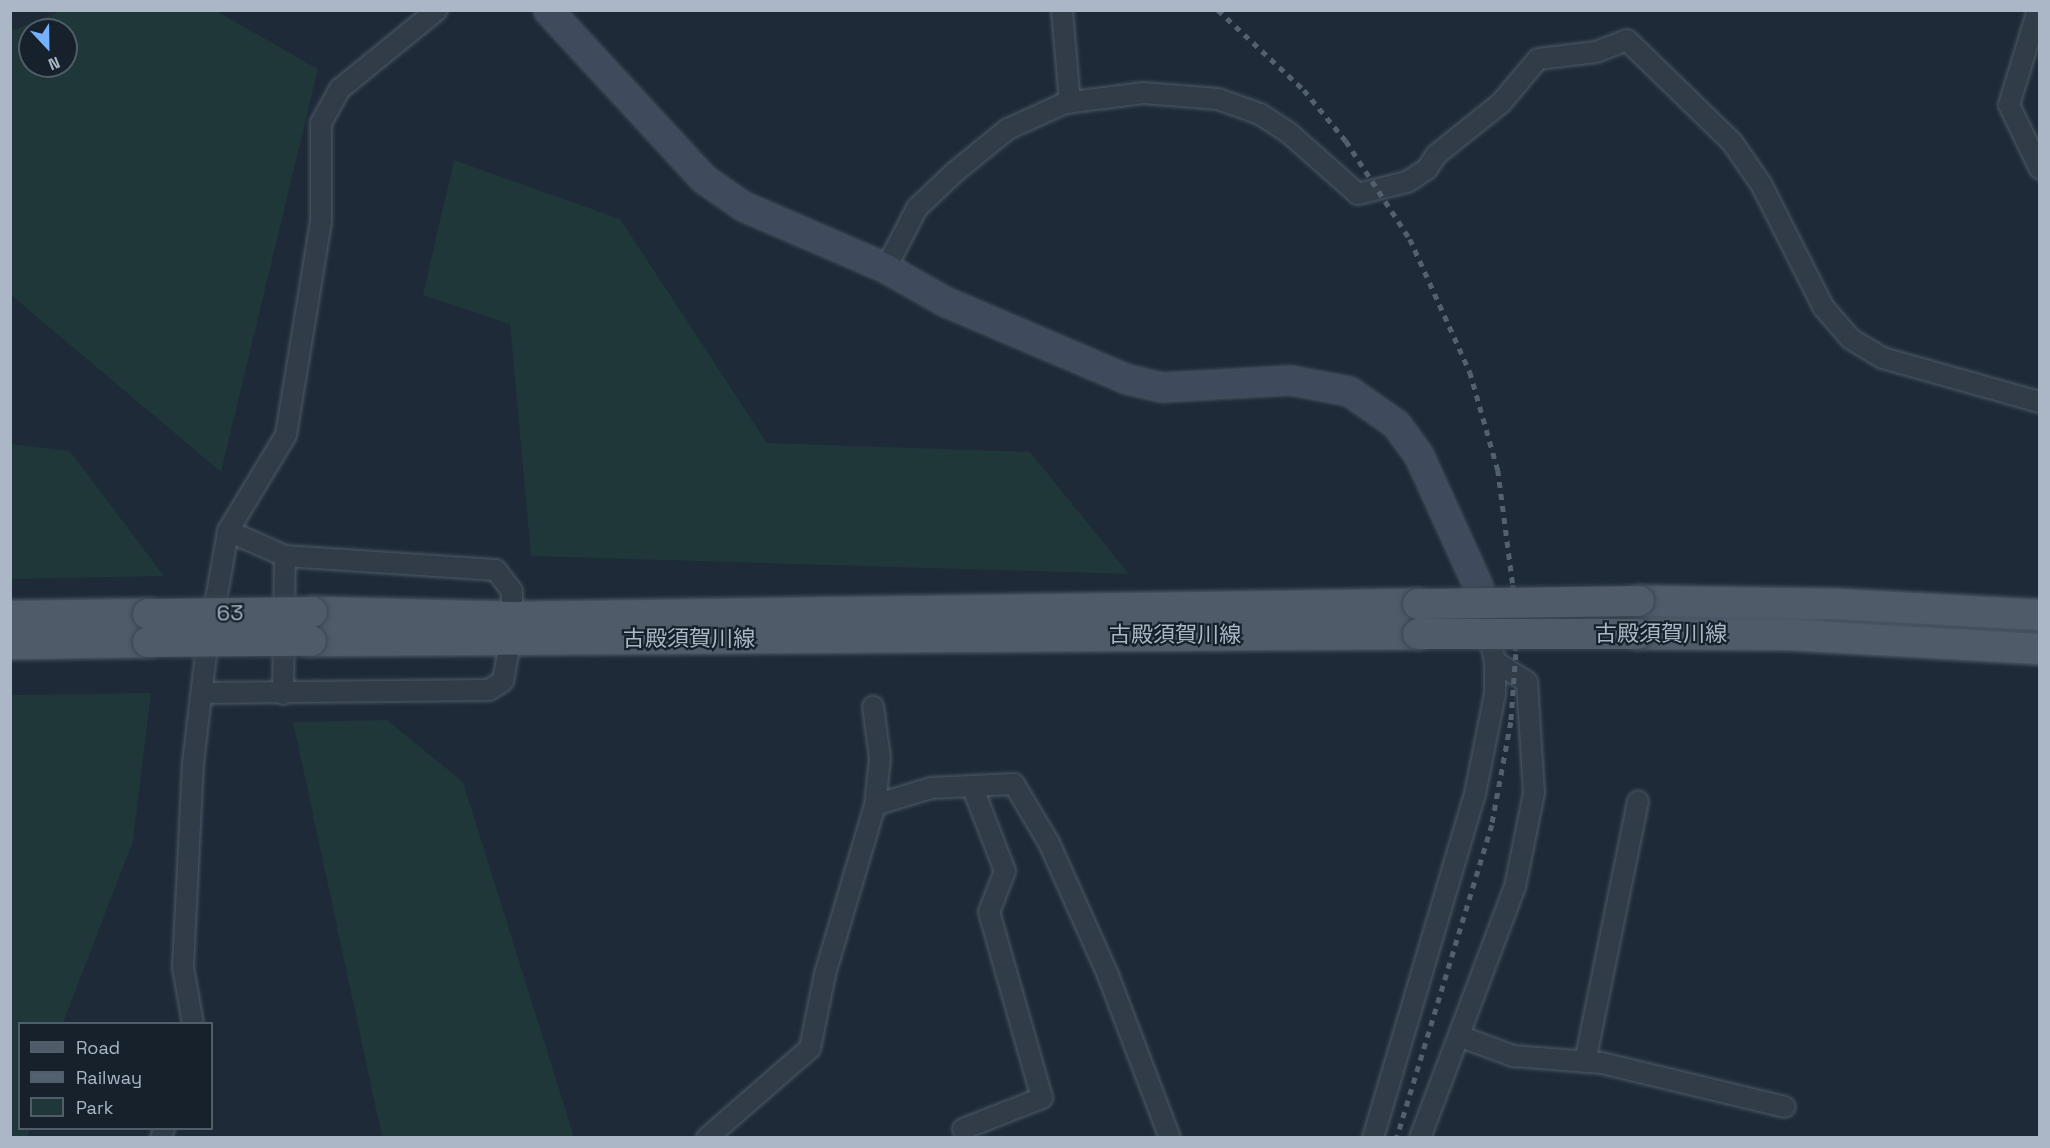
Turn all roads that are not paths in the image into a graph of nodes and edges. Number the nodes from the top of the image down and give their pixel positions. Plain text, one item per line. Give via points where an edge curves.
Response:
1 (437, 10) edge
2 (548, 10) edge
3 (1062, 10) edge
4 (2038, 10) edge
5 (1070, 103) junction
6 (2040, 169) edge
7 (886, 268) junction
8 (2040, 402) edge
9 (228, 531) junction
10 (285, 556) junction
11 (1478, 586) joint
12 (2040, 615) edge
13 (10, 616) edge
14 (311, 627) joint
15 (512, 627) junction
16 (148, 628) junction
17 (10, 644) edge
18 (2040, 649) edge
19 (1495, 661) junction
20 (202, 693) junction
21 (283, 694) junction
22 (873, 706) dead end
23 (972, 786) junction
24 (1638, 801) dead end
25 (875, 806) junction
26 (193, 1022) edge
27 (1459, 1036) junction
28 (1586, 1062) junction
29 (1785, 1107) dead end
30 (963, 1129) dead end
31 (707, 1137) edge
32 (1170, 1137) edge
33 (1373, 1137) edge
34 (1419, 1137) edge

1 - 9 street via 327,105 321,123 321,222 286,435
2 - 7 street via 704,179 743,206
3 - 5 street
4 - 6 street via 2010,105
5 - 7 street via 1008,129 956,172 917,208
5 - 8 street via 1143,93 1218,99 1260,114 1358,194 1369,193 1427,170 1436,155 1501,103 1539,59 1596,52 1627,40 1732,142 1761,184 1824,308 1851,339 1883,358
7 - 11 street via 944,302 1127,379 1163,387 1290,380 1349,391 1396,424 1419,456
9 - 10 street
9 - 20 street
10 - 15 street via 496,570 512,591
10 - 21 street
11 - 19 street
12 - 15 main road, 古殿須賀川線 / 63, bridge via 1836,604 1639,601
13 - 16 main road, 63
14 - 15 main road, 古殿須賀川線 / 63
14 - 16 main road, 63 / 63, bridge
15 - 18 main road, 古殿須賀川線 / 63, bridge via 1791,635
15 - 21 street via 503,681 489,690
16 - 17 main road, 63
19 - 27 street via 1527,682 1534,793 1515,887
19 - 33 street via 1496,694 1475,794
20 - 21 street
20 - 26 street via 193,762 183,967
22 - 25 street via 880,758
23 - 25 street via 931,788
23 - 30 street via 1005,871 989,912 1042,1098
23 - 32 street via 1014,784 1049,843
24 - 28 street
25 - 31 street via 825,974 810,1048
27 - 28 street via 1512,1056
27 - 34 street
28 - 29 street

